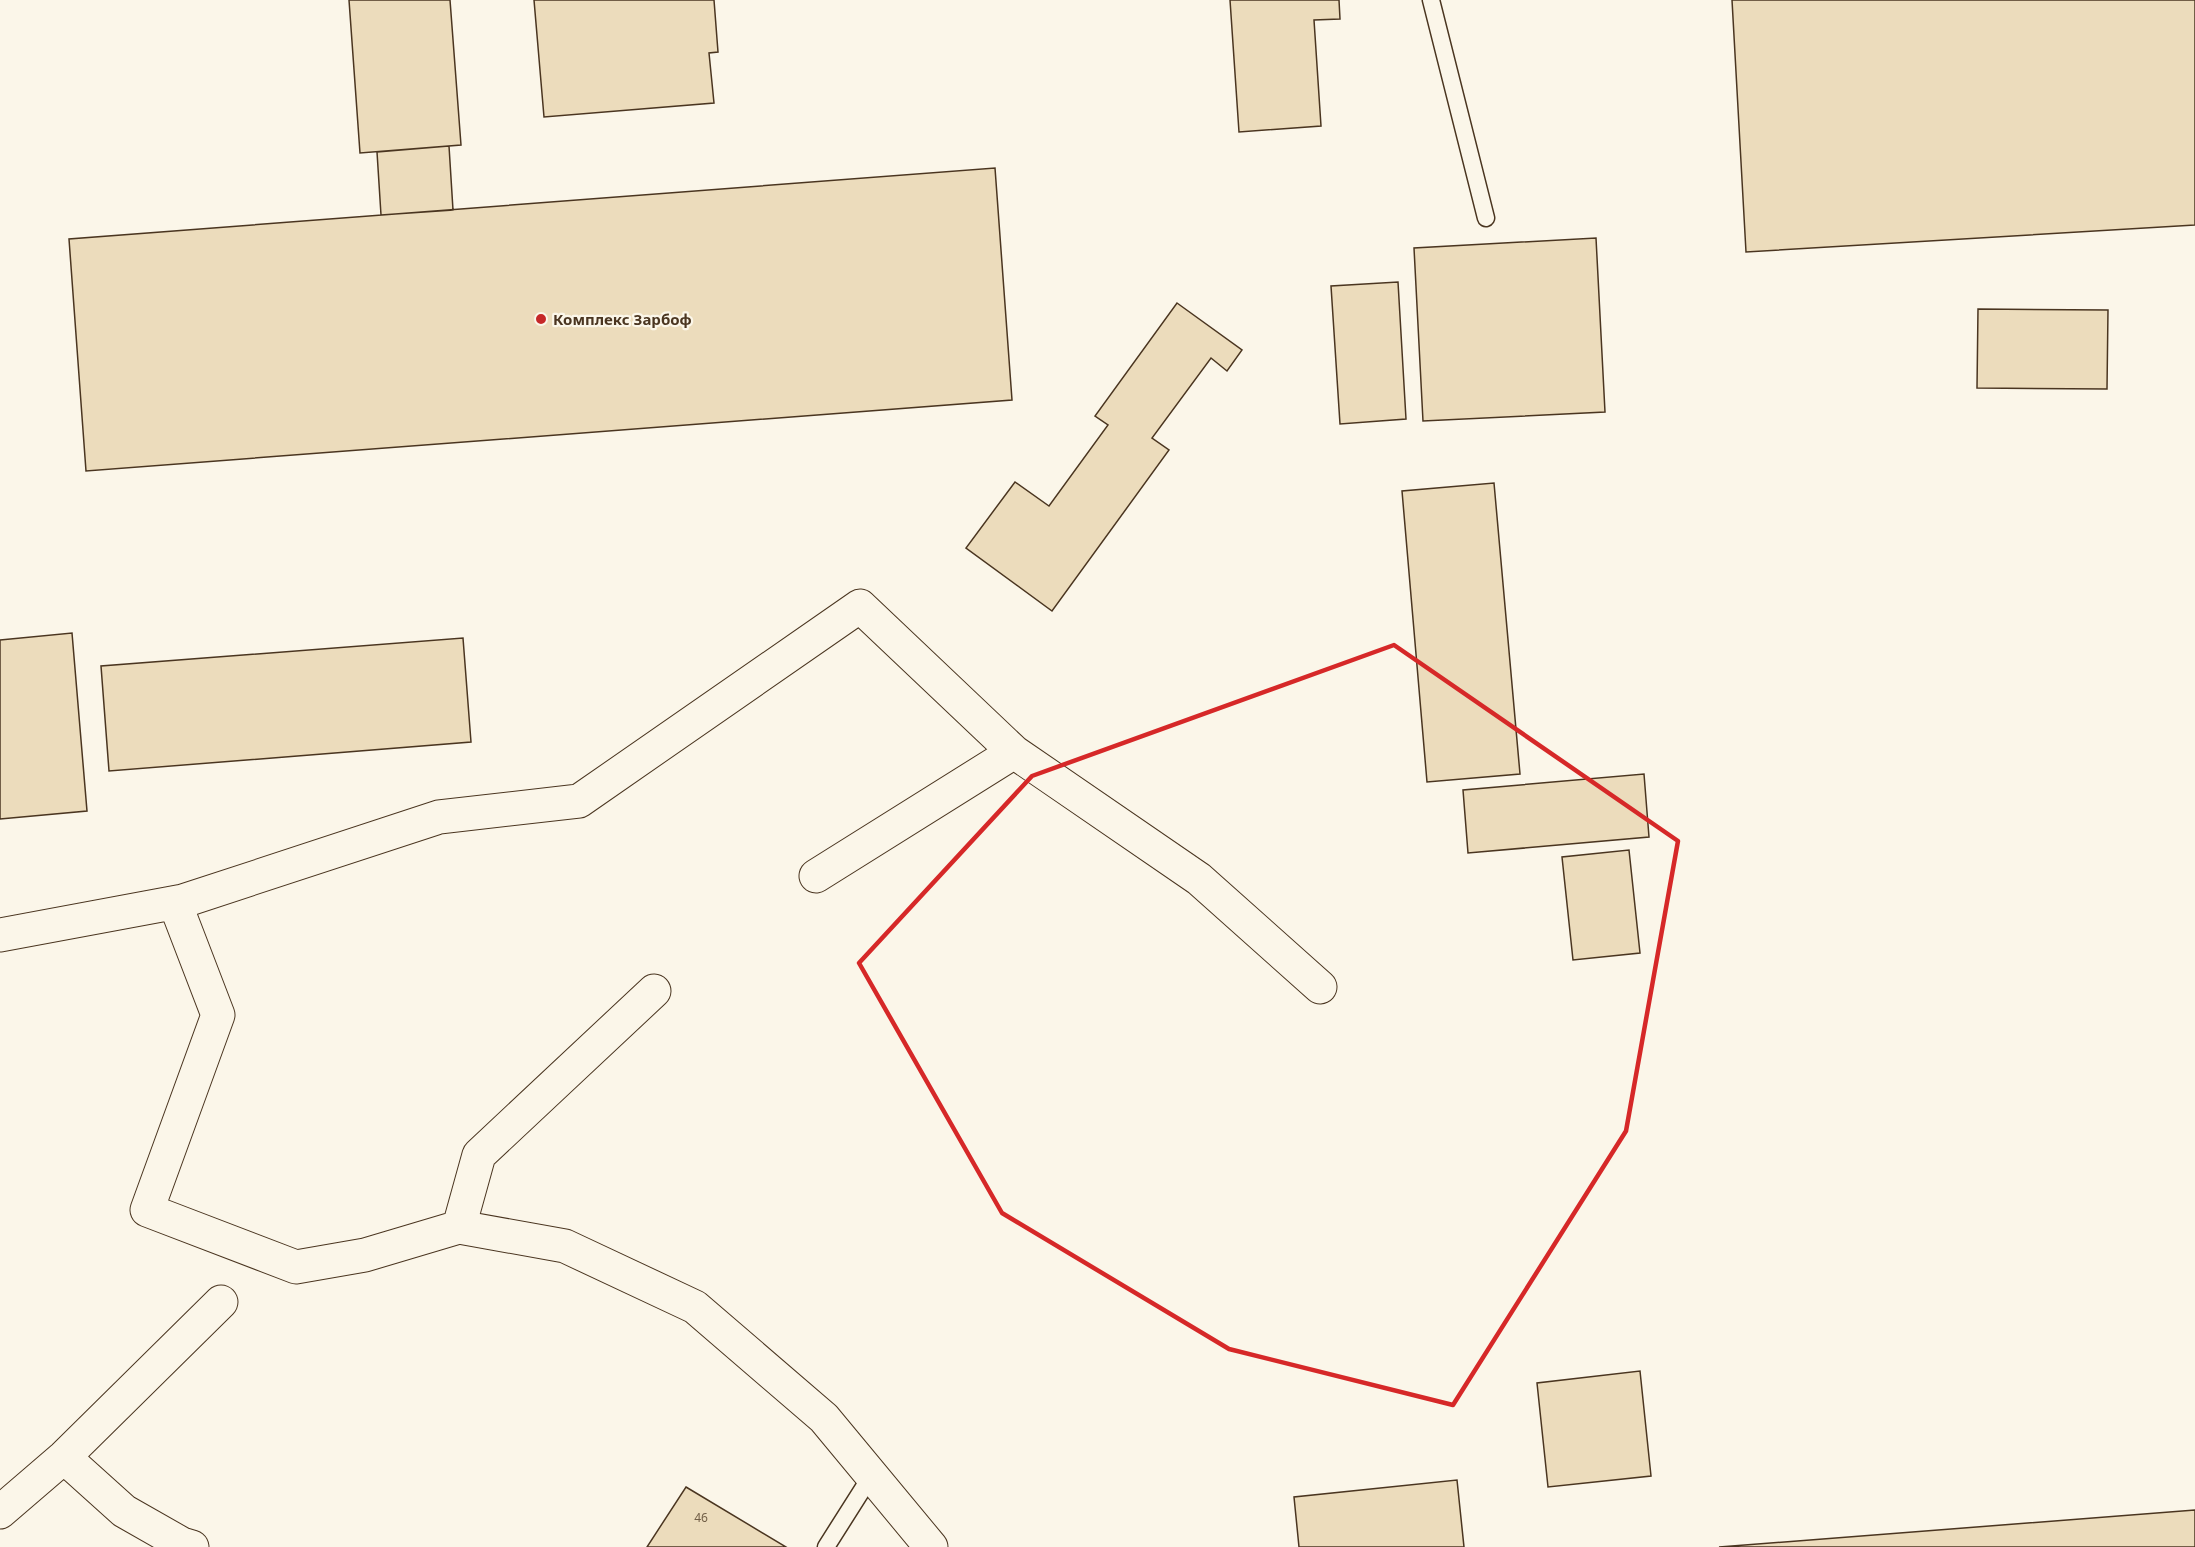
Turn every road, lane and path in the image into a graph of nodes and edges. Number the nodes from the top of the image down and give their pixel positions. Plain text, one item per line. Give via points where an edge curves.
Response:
1 (1431, 0) edge
2 (1486, 218) dead end
3 (1014, 752) junction
4 (816, 876) dead end
5 (175, 903) junction
6 (0, 935) edge
7 (1320, 987) dead end
8 (654, 991) dead end
9 (459, 1227) junction
10 (222, 1302) dead end
11 (64, 1457) junction
12 (871, 1476) junction
13 (0, 1512) edge
14 (192, 1547) edge
15 (826, 1547) edge
16 (931, 1547) edge

1 - 2 lane
3 - 4 street
3 - 5 street via 860,606 579,801 440,817
3 - 7 street via 1199,879
5 - 6 street
5 - 9 street via 218,1015 147,1210 296,1267 365,1255
8 - 9 street via 479,1155
9 - 12 street via 564,1246 695,1307 824,1418
10 - 11 street
11 - 13 street
11 - 14 street via 124,1511
12 - 15 lane
12 - 16 street

